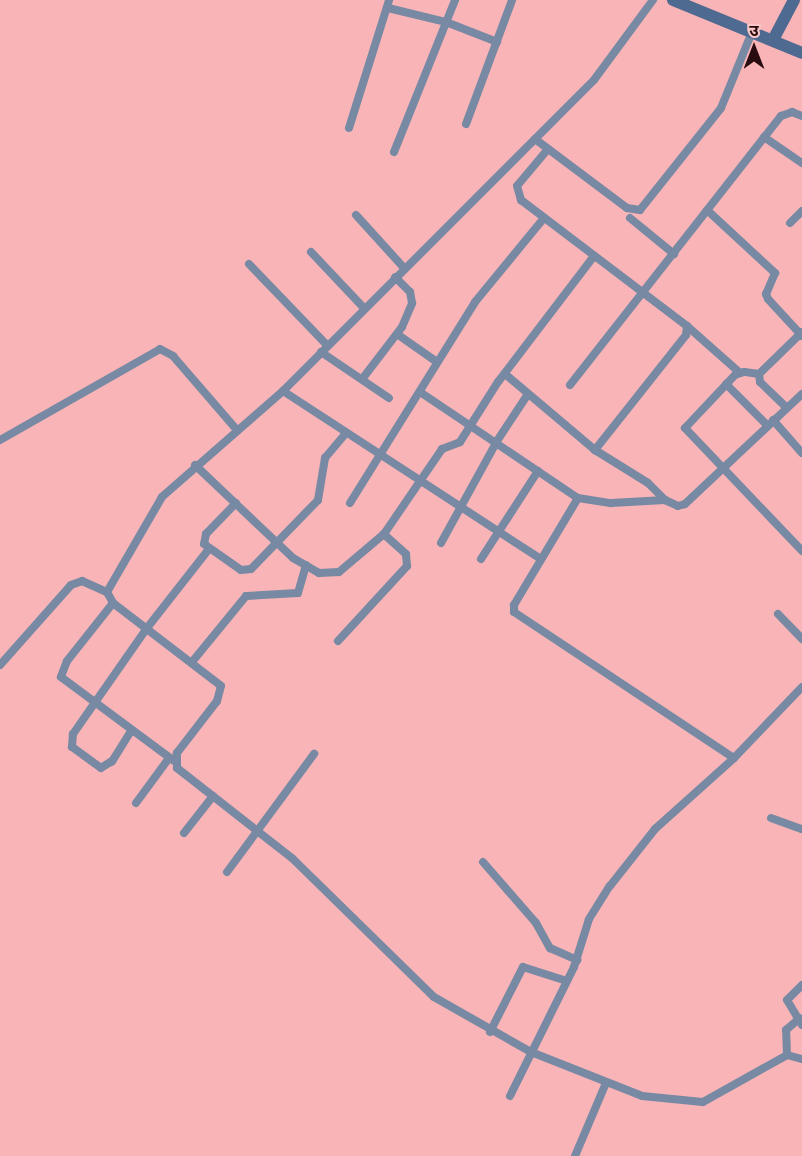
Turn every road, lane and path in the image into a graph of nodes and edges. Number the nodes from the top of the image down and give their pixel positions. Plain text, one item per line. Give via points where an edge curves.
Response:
1 (455, 0) edge
2 (512, 0) edge
3 (653, 0) edge
4 (673, 0) edge
5 (794, 0) edge
6 (388, 4) edge
7 (446, 22) junction
8 (752, 32) junction
9 (773, 40) junction
10 (497, 42) junction
11 (802, 53) edge
12 (802, 116) edge
13 (466, 124) dead end
14 (349, 128) dead end
15 (764, 137) junction
16 (535, 139) junction
17 (548, 149) junction
18 (394, 152) dead end
19 (802, 163) edge
20 (707, 210) junction
21 (802, 211) edge
22 (356, 215) dead end
23 (544, 218) junction
24 (630, 218) dead end
25 (790, 223) dead end
26 (311, 252) dead end
27 (674, 254) junction
28 (594, 256) junction
29 (249, 264) dead end
30 (404, 268) junction
31 (395, 277) junction
32 (643, 293) junction
33 (364, 308) junction
34 (687, 326) junction
35 (397, 334) junction
36 (801, 334) edge
37 (324, 348) junction
38 (437, 362) junction
39 (740, 372) junction
40 (505, 374) junction
41 (759, 374) junction
42 (363, 378) junction
43 (726, 384) junction
44 (570, 386) dead end
45 (283, 391) junction
46 (420, 392) junction
47 (528, 394) junction
48 (802, 394) edge
49 (389, 398) dead end
50 (787, 408) junction
51 (472, 423) junction
52 (770, 423) junction
53 (236, 429) junction
54 (346, 433) junction
55 (0, 440) edge
56 (497, 441) junction
57 (595, 450) junction
58 (802, 453) edge
59 (382, 458) junction
60 (195, 465) junction
61 (721, 467) junction
62 (538, 471) junction
63 (419, 482) junction
64 (578, 498) junction
65 (665, 500) junction
66 (236, 503) junction
67 (350, 503) dead end
68 (461, 506) junction
69 (499, 532) junction
70 (384, 534) junction
71 (441, 543) dead end
72 (279, 544) junction
73 (210, 549) junction
74 (802, 550) edge
75 (481, 558) dead end
76 (541, 559) junction
77 (306, 565) junction
78 (107, 592) junction
79 (113, 603) junction
80 (778, 614) dead end
81 (147, 628) junction
82 (802, 639) edge
83 (338, 641) dead end
84 (192, 662) junction
85 (0, 665) edge
86 (802, 687) edge
87 (94, 705) junction
88 (131, 731) junction
89 (314, 754) dead end
90 (734, 758) junction
91 (172, 759) junction
92 (213, 796) junction
93 (136, 803) dead end
94 (771, 818) dead end
95 (802, 829) edge
96 (259, 831) junction
97 (184, 833) dead end
98 (483, 862) dead end
99 (227, 872) dead end
100 (577, 960) junction
101 (567, 981) junction
102 (802, 985) edge
103 (801, 1020) edge
104 (490, 1032) junction
105 (531, 1052) junction
106 (787, 1055) junction
107 (802, 1059) edge
108 (606, 1083) junction
109 (510, 1096) dead end
110 (575, 1156) edge

1 - 7 street
2 - 10 street
3 - 16 street via 594,80
4 - 8 street
5 - 9 street
6 - 7 street
6 - 14 street
7 - 10 street
7 - 18 street
8 - 9 street
8 - 17 street via 721,108 640,210 627,208
9 - 11 street
10 - 13 street
12 - 15 street via 785,112
15 - 19 street
15 - 20 street
16 - 17 street
16 - 30 street
17 - 23 street via 517,186 516,193
20 - 27 street
20 - 36 street via 775,273 766,294
21 - 25 street
22 - 30 street
23 - 28 street
23 - 38 street via 481,293
24 - 27 street
26 - 33 street
27 - 32 street
28 - 32 street
28 - 40 street
29 - 37 street
30 - 31 street
31 - 33 street
31 - 35 street via 412,297
32 - 34 street
32 - 44 street
33 - 37 street
34 - 39 street
34 - 57 street via 686,335
35 - 38 street
35 - 42 street
36 - 41 street
37 - 42 street
37 - 45 street
38 - 46 street
39 - 41 street
39 - 43 street
40 - 47 street
40 - 51 street
41 - 50 street via 760,382
42 - 49 street
43 - 52 street
43 - 61 street via 685,429
45 - 53 street
45 - 54 street
46 - 51 street
46 - 59 street
47 - 56 street
47 - 57 street
48 - 50 street
50 - 52 street
51 - 56 street
51 - 63 street via 460,442 442,449
52 - 58 street
52 - 61 street
53 - 55 street via 173,356 160,349
53 - 60 street
54 - 59 street
54 - 72 street via 326,458 318,500
56 - 62 street
56 - 68 street
57 - 65 street via 648,483
59 - 63 street
59 - 67 street
60 - 66 street
60 - 78 street via 162,497
61 - 65 street via 685,504 678,506
61 - 74 street
62 - 64 street
62 - 69 street
63 - 68 street
63 - 70 street
64 - 65 street via 611,503
64 - 76 street
66 - 72 street
66 - 73 street via 206,534 204,544
68 - 69 street
68 - 71 street
69 - 75 street
69 - 76 street
70 - 77 street via 339,572 319,573
70 - 83 street via 406,554 407,566
72 - 73 street via 251,569 241,570
72 - 77 street
73 - 81 street
76 - 90 street via 514,605 518,618
77 - 84 street via 298,593 246,596
78 - 79 street
78 - 85 street via 82,581 71,585
79 - 81 street
79 - 87 street via 62,669 65,684
80 - 82 street
81 - 84 street
81 - 87 street
84 - 91 street via 217,680 221,692
86 - 90 street
87 - 88 street
87 - 88 street via 71,740 72,747 94,766 107,766
88 - 91 street
89 - 96 street
90 - 100 street via 655,829 609,886 589,919
91 - 92 street via 177,768
91 - 93 street
92 - 96 street
92 - 97 street
94 - 95 street
96 - 99 street
96 - 104 street via 293,859 425,991
98 - 100 street via 536,923 550,948
100 - 101 street
101 - 104 street via 523,967
101 - 105 street
102 - 103 street via 787,1000
103 - 106 street via 786,1030
104 - 105 street
105 - 108 street
105 - 109 street
106 - 107 street via 796,1054
106 - 108 street via 703,1102 642,1096
108 - 110 street

